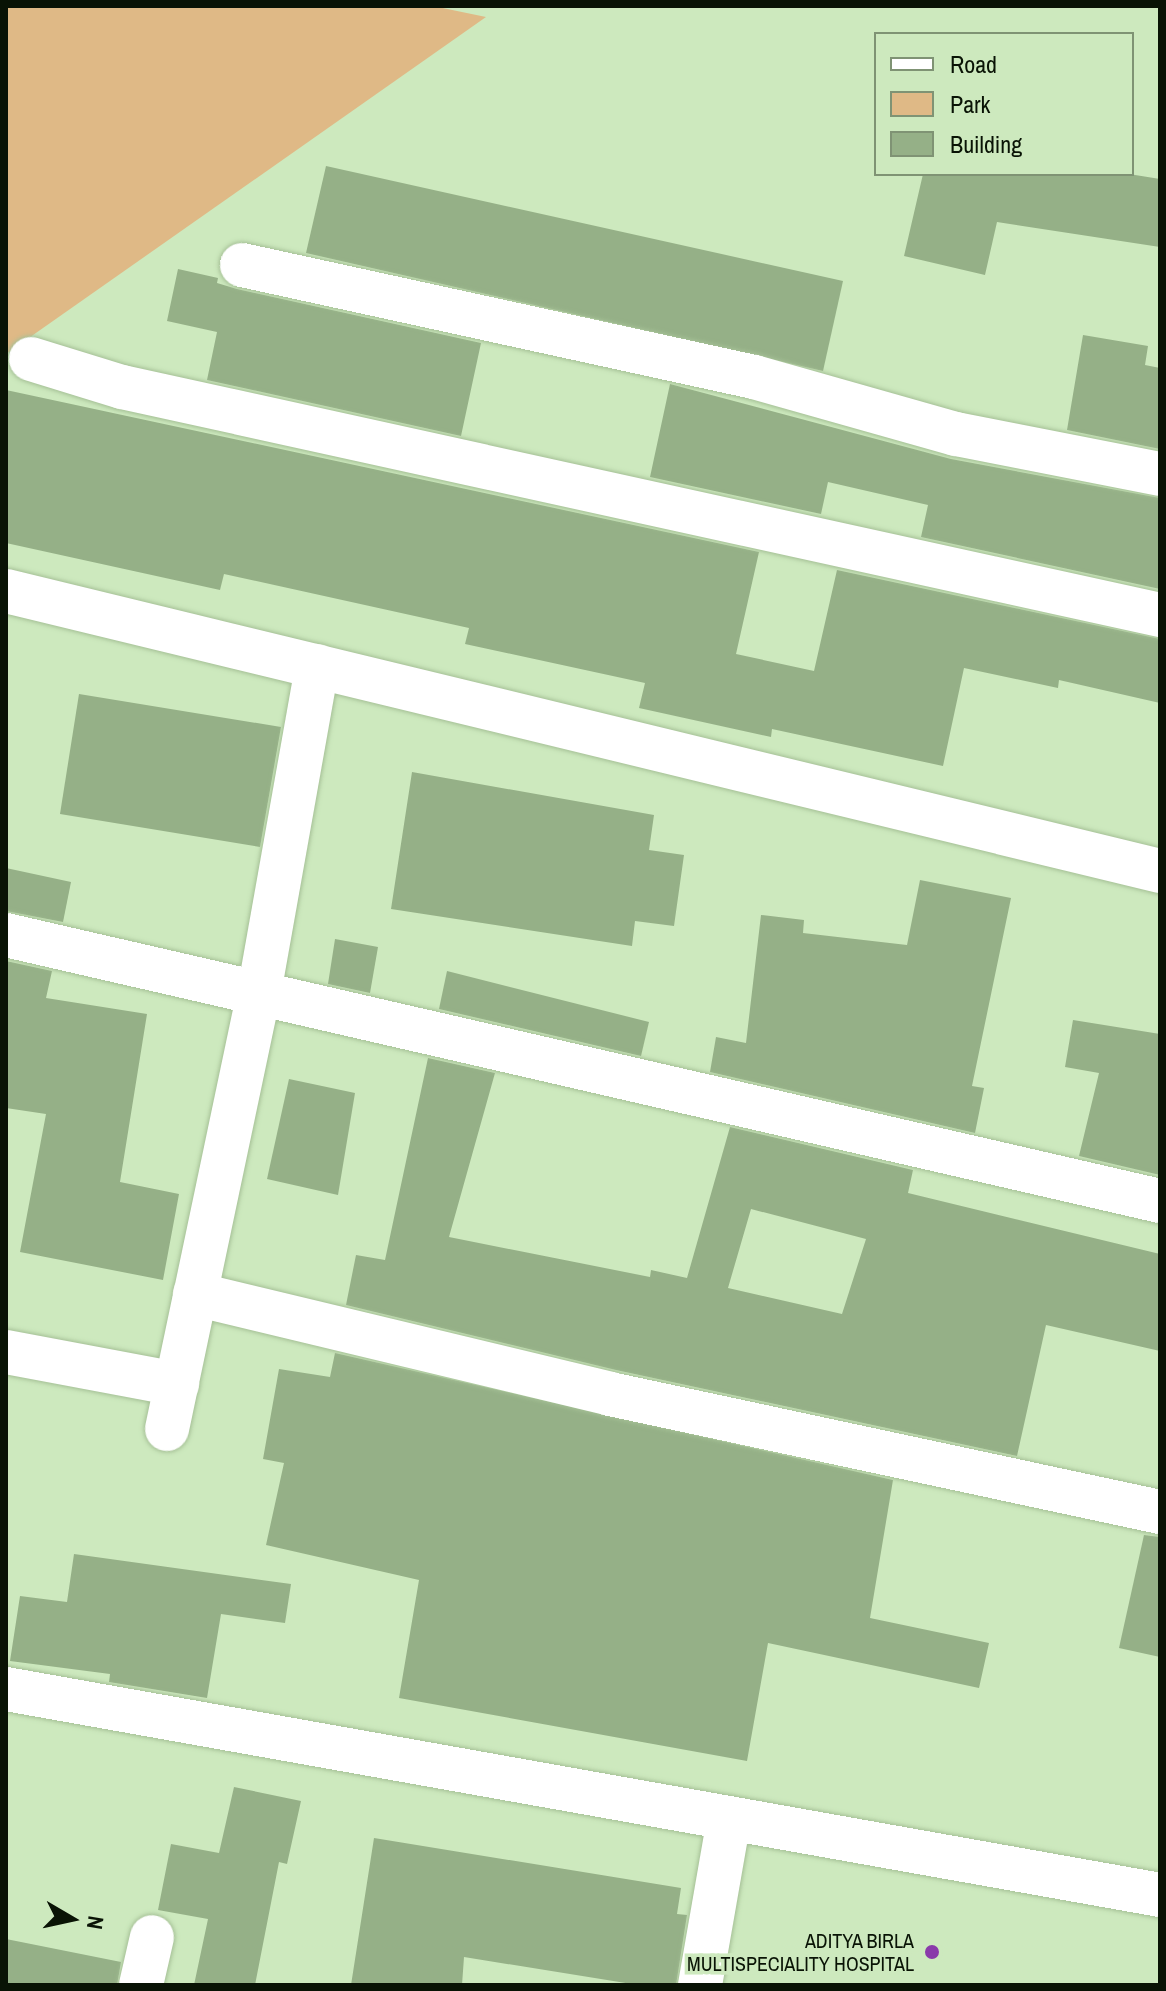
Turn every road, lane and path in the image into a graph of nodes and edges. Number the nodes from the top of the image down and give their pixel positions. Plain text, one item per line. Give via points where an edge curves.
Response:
1 (242, 265) dead end
2 (31, 359) dead end
3 (1160, 474) edge
4 (6, 591) edge
5 (1160, 615) edge
6 (317, 666) junction
7 (1160, 871) edge
8 (6, 935) edge
9 (259, 993) junction
10 (1160, 1201) edge
11 (195, 1294) junction
12 (6, 1352) edge
13 (177, 1384) junction
14 (167, 1429) dead end
15 (1160, 1512) edge
16 (6, 1689) edge
17 (729, 1818) junction
18 (1160, 1895) edge
19 (152, 1937) dead end
20 (141, 1985) edge
21 (700, 1985) edge

1 - 3 street via 754,377 956,434
2 - 5 street via 122,387
4 - 6 street
6 - 7 street
6 - 9 street
8 - 9 street
9 - 10 street
9 - 11 street
11 - 13 street
11 - 15 street via 610,1394
12 - 13 street
13 - 14 street
16 - 17 street
17 - 18 street
17 - 21 street
19 - 20 street

